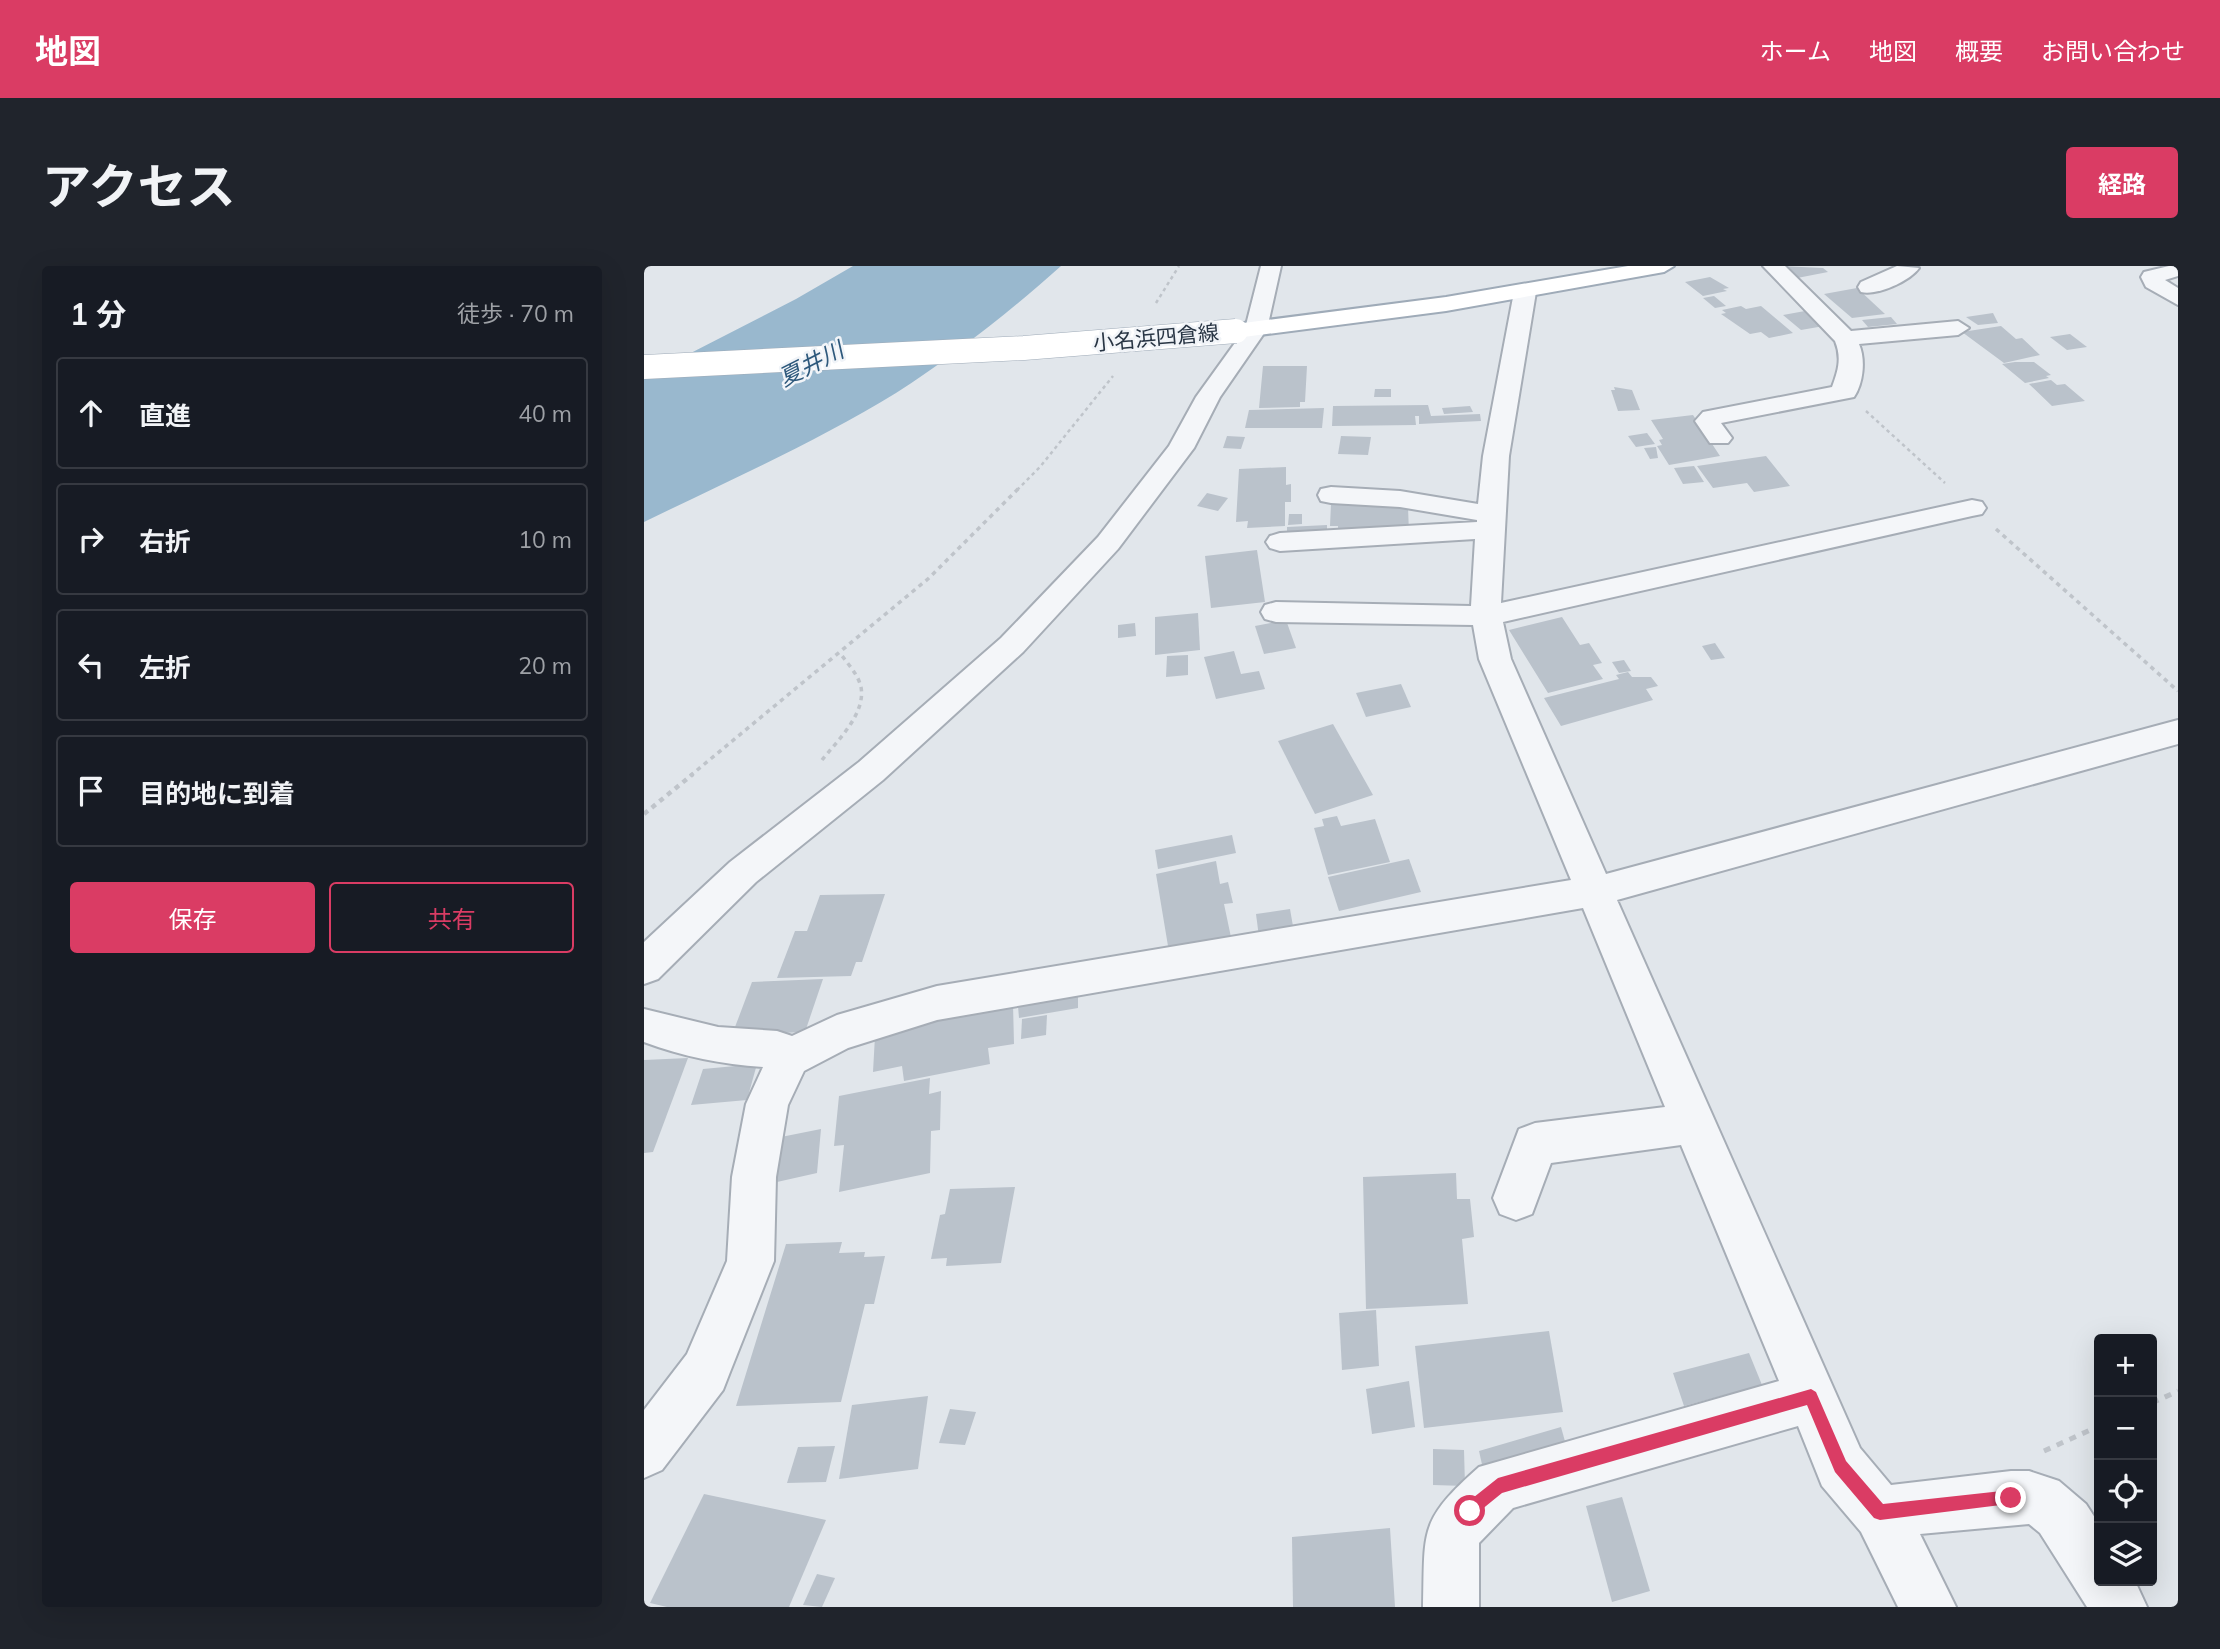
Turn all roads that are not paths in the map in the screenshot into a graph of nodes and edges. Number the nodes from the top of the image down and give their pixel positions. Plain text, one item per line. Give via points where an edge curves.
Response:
1 (1271, 266) edge
2 (1664, 266) edge
3 (1773, 266) edge
4 (1907, 266) edge
5 (2178, 270) edge
6 (1869, 287) dead end
7 (1525, 292) junction
8 (2178, 298) edge
9 (1958, 328) dead end
10 (1246, 330) junction
11 (1845, 338) junction
12 (644, 367) edge
13 (1719, 438) dead end
14 (1331, 495) dead end
15 (1972, 508) road end
16 (1490, 522) junction
17 (1280, 542) dead end
18 (1276, 612) dead end
19 (1487, 616) junction
20 (2178, 732) edge
21 (1597, 891) junction
22 (644, 967) edge
23 (649, 1025) dead end
24 (789, 1058) junction
25 (1695, 1123) junction
26 (1516, 1198) dead end
27 (1811, 1397) junction
28 (644, 1452) edge
29 (1880, 1513) junction
30 (2094, 1567) edge
31 (2106, 1586) edge
32 (1451, 1607) edge
33 (1928, 1607) edge
34 (2119, 1607) edge

1 - 10 street
2 - 7 main road, 小名浜四倉線
3 - 11 street
4 - 6 street via 1906,271
5 - 8 street via 2152,277
7 - 10 main road, 小名浜四倉線
7 - 16 street via 1496,456
9 - 11 street
10 - 12 main road, 小名浜四倉線, bridge via 1024,348
10 - 22 street via 1181,448 1116,533 1012,645 871,771 743,872
11 - 13 street via 1852,369 1844,392 1712,417 1707,421
14 - 16 street via 1400,499
15 - 19 street
16 - 17 street
16 - 19 street
18 - 19 street
19 - 21 street via 1495,659
20 - 21 street
21 - 24 street via 937,1003 837,1033
21 - 25 street
23 - 24 street via 718,1045 777,1049
24 - 28 street via 767,1104 754,1177 750,1261 705,1372
25 - 26 street via 1535,1144
25 - 27 street
27 - 29 street via 1841,1467
27 - 32 street via 1498,1486 1452,1534
29 - 30 street via 2038,1498 2066,1522
29 - 33 street
31 - 34 street

